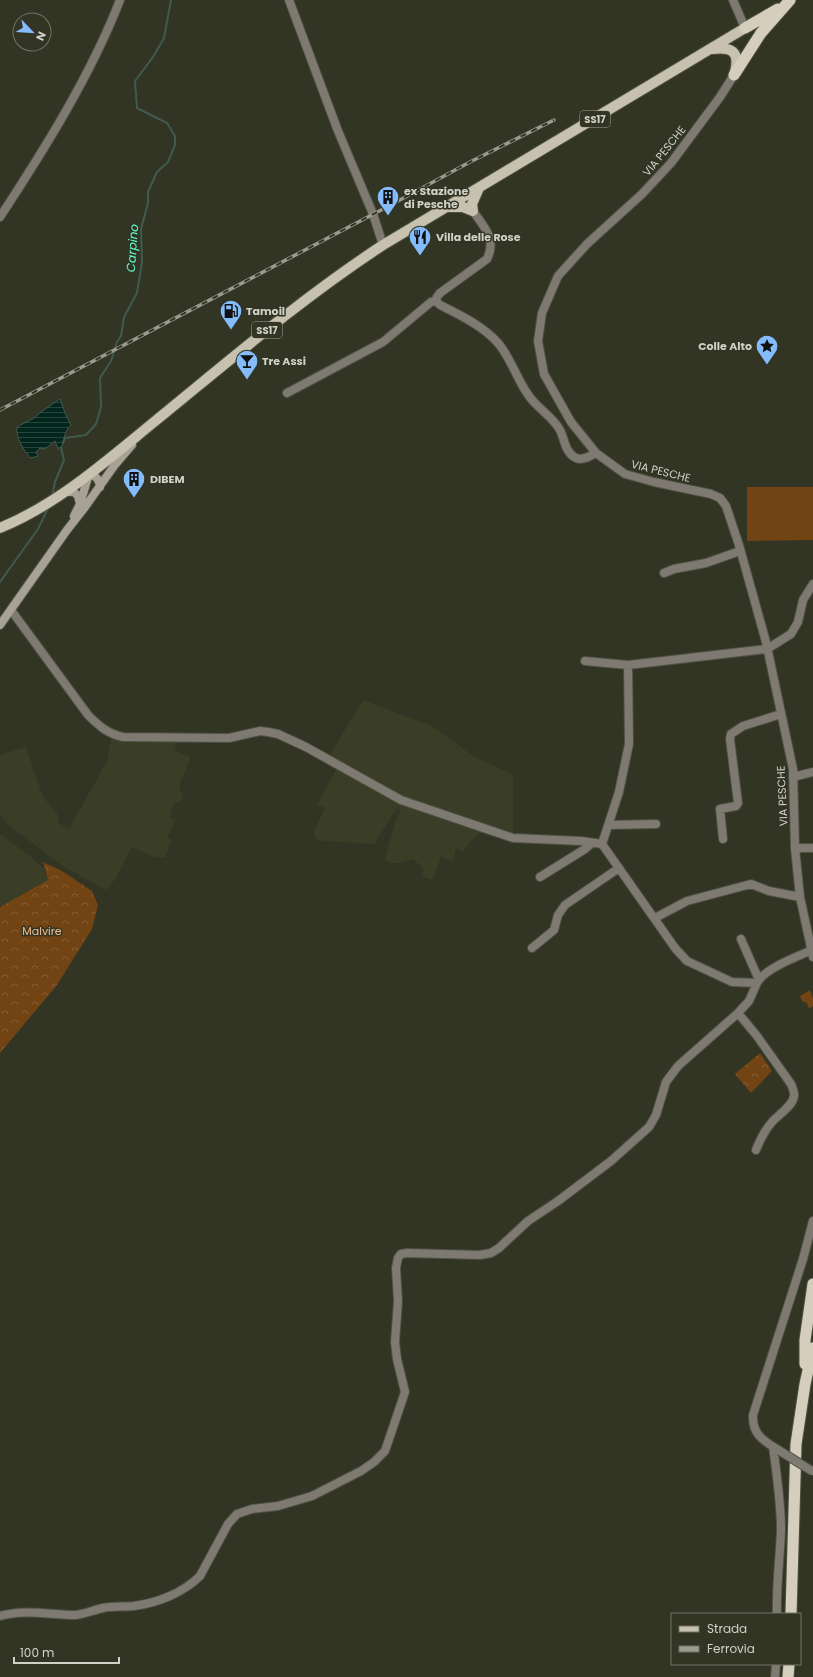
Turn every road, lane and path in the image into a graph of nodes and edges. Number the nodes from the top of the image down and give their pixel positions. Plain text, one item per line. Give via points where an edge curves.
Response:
1 (120, 0) edge
2 (289, 0) edge
3 (733, 0) edge
4 (789, 2) edge
5 (745, 28) junction
6 (710, 49) junction
7 (734, 75) junction
8 (479, 188) junction
9 (447, 207) junction
10 (473, 211) junction
11 (0, 217) edge
12 (384, 245) junction
13 (436, 302) junction
14 (287, 393) dead end
15 (155, 421) junction
16 (596, 453) junction
17 (90, 474) junction
18 (100, 487) junction
19 (66, 492) junction
20 (80, 504) junction
21 (0, 528) edge
22 (67, 530) junction
23 (740, 551) junction
24 (664, 574) dead end
25 (813, 584) edge
26 (11, 610) junction
27 (0, 625) edge
28 (767, 649) junction
29 (585, 661) dead end
30 (628, 665) junction
31 (781, 714) junction
32 (813, 772) edge
33 (793, 777) junction
34 (656, 824) dead end
35 (609, 825) junction
36 (723, 839) dead end
37 (592, 843) junction
38 (602, 844) junction
39 (795, 848) junction
40 (813, 848) edge
41 (620, 868) junction
42 (540, 877) dead end
43 (800, 897) junction
44 (655, 918) junction
45 (741, 939) dead end
46 (532, 948) dead end
47 (812, 954) edge
48 (758, 981) junction
49 (738, 1013) junction
50 (756, 1150) dead end
51 (813, 1221) edge
52 (813, 1284) edge
53 (813, 1348) edge
54 (805, 1384) junction
55 (776, 1449) junction
56 (813, 1471) edge
57 (777, 1613) edge
58 (791, 1613) edge
59 (0, 1616) edge
60 (776, 1665) edge
61 (789, 1665) edge
62 (775, 1677) edge
63 (788, 1677) edge

1 - 11 street via 110,25 53,133
2 - 12 street via 338,132
3 - 5 street
4 - 5 highway, SS17
4 - 7 highway via 761,33
5 - 6 main road, SS17
6 - 7 main road via 731,50 737,56
6 - 8 main road, SS17
7 - 16 street, VIA PESCHE via 672,163 587,244 558,276 542,313 538,341 544,374 571,422
8 - 9 main road, SS17
8 - 10 main road via 472,204
9 - 10 main road via 462,207
9 - 12 main road, SS17
10 - 13 street via 487,231 491,250 487,259 440,293 436,297
12 - 15 main road, SS17 via 342,272
13 - 14 street via 428,304 383,342
13 - 16 street via 470,321 499,344 530,398 560,430 569,454 578,459
15 - 17 main road, SS17
15 - 18 main road via 126,451
16 - 23 street, VIA PESCHE via 625,474 720,498 726,506
17 - 18 main road via 99,481
17 - 19 main road, SS17
17 - 20 main road
18 - 22 main road
19 - 20 main road via 74,492
19 - 21 main road, SS17
20 - 22 main road
22 - 26 main road
23 - 24 street
23 - 28 street, VIA PESCHE
25 - 28 street via 803,600 798,622 791,634
26 - 27 main road
26 - 37 street via 76,701 99,726 112,734 123,737 229,738 260,731 278,734 339,764 401,800 512,838
28 - 30 street
28 - 31 street, VIA PESCHE
29 - 30 street
30 - 35 street via 629,744
31 - 33 street, VIA PESCHE
31 - 36 street via 743,726 731,734 738,803 736,806 720,808
32 - 33 street
33 - 39 street, VIA PESCHE
34 - 35 street
35 - 38 street
37 - 38 street
37 - 42 street via 585,850
38 - 41 street
39 - 40 street
39 - 43 street, VIA PESCHE
41 - 44 street
41 - 46 street via 565,905 558,915 554,930
43 - 44 street via 769,891 752,884 686,901
43 - 47 street, VIA PESCHE
44 - 48 street via 687,961 732,982 752,984
45 - 48 street
47 - 48 street via 787,961
48 - 49 street via 749,1001
49 - 50 street via 757,1036 794,1091 791,1103 771,1123
49 - 59 street via 678,1066 666,1082 656,1115 649,1127 588,1179 528,1221 499,1248 480,1255 401,1254 396,1268 396,1342 397,1359 405,1392 385,1451 374,1462 312,1496 288,1504 252,1509 237,1514 228,1524 200,1576 175,1594 146,1604 103,1608 79,1615 32,1612
51 - 55 street via 753,1414 756,1433
52 - 54 highway via 805,1340
53 - 54 highway
54 - 58 highway via 796,1444
55 - 56 street, bridge
55 - 57 street via 781,1530
60 - 62 street
61 - 63 highway

